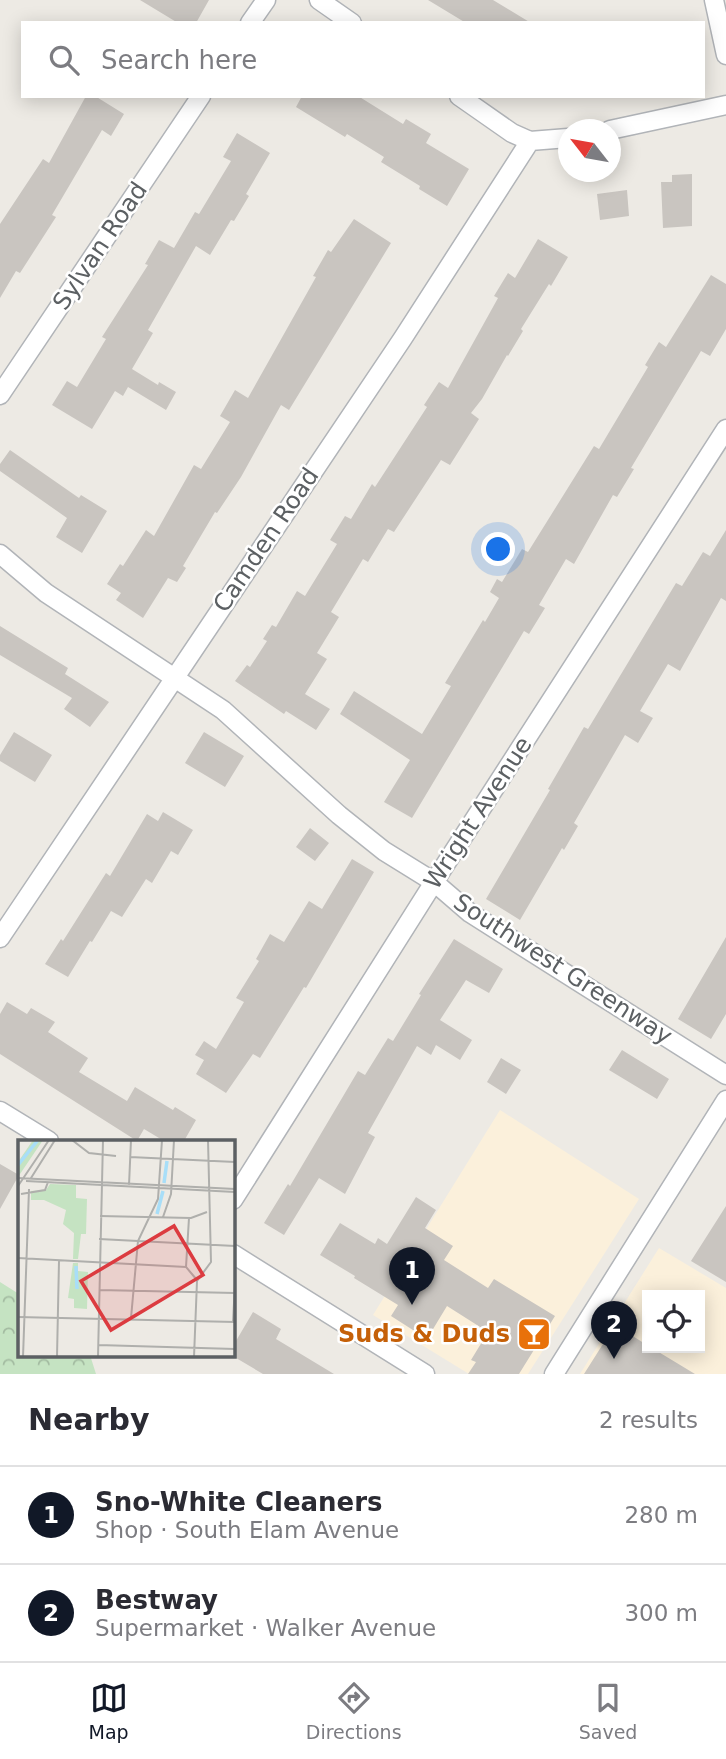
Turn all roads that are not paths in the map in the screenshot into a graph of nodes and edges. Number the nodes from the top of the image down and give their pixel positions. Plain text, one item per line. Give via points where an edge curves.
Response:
1 (266, 0) edge
2 (318, 0) edge
3 (714, 0) edge
4 (251, 21) edge
5 (349, 21) edge
6 (726, 55) edge
7 (200, 98) edge
8 (462, 98) edge
9 (726, 105) edge
10 (621, 128) edge
11 (558, 139) edge
12 (530, 141) junction
13 (0, 395) edge
14 (726, 429) edge
15 (0, 554) edge
16 (174, 677) junction
17 (433, 882) junction
18 (0, 938) edge
19 (726, 1075) edge
20 (726, 1100) edge
21 (0, 1111) edge
22 (47, 1140) edge
23 (234, 1198) edge
24 (234, 1255) edge
25 (425, 1374) edge
26 (554, 1374) edge

1 - 4 street
2 - 5 street
3 - 6 street
7 - 13 street, Sylvan Road
8 - 12 street
9 - 10 street
11 - 12 street
12 - 16 street, Camden Road
14 - 17 street, Wright Avenue
15 - 16 street, Southwest Greenway via 46,593
16 - 17 street, Southwest Greenway via 223,710 384,851
16 - 18 street, Camden Road
17 - 19 street, Southwest Greenway via 470,913
17 - 23 street, Wright Avenue
20 - 26 street
21 - 22 street
24 - 25 street

